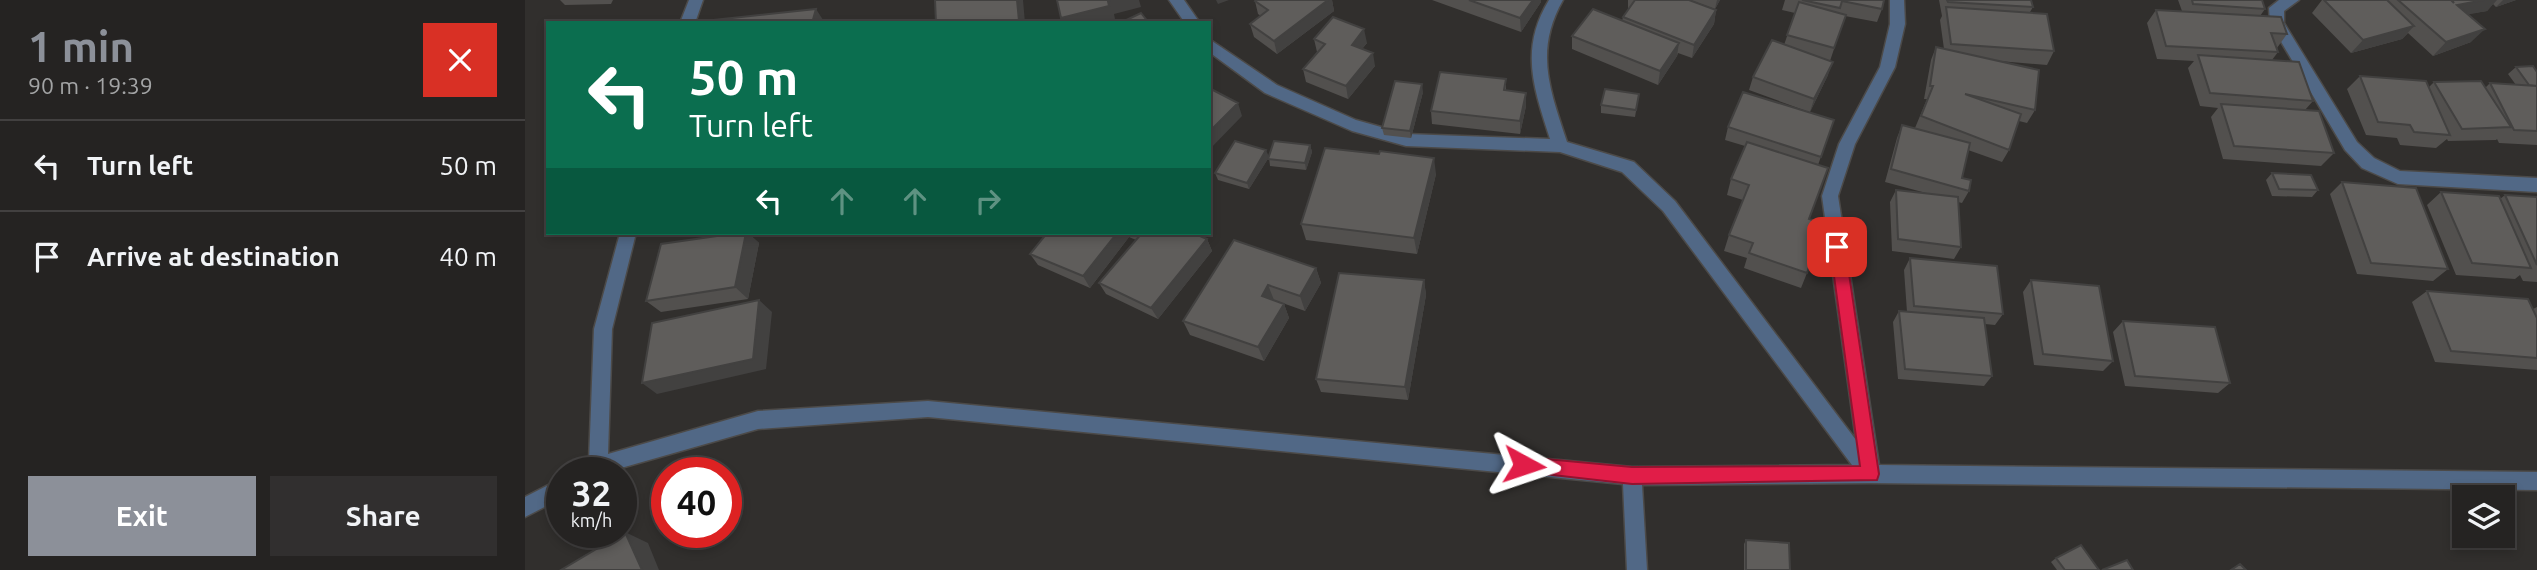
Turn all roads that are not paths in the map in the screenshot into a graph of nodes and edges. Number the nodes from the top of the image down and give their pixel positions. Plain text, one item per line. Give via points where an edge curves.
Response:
1 (696, 0) edge
2 (1176, 0) edge
3 (1556, 0) edge
4 (1897, 0) edge
5 (2292, 0) edge
6 (688, 21) edge
7 (1192, 21) edge
8 (1211, 45) edge
9 (1560, 146) junction
10 (2537, 185) edge
11 (627, 235) edge
12 (593, 457) edge
13 (632, 457) edge
14 (1870, 474) junction
15 (1632, 475) junction
16 (2537, 481) edge
17 (546, 496) edge
18 (525, 508) edge
19 (1637, 570) edge

1 - 6 street
2 - 7 street
3 - 9 street via 1537,39 1538,73
4 - 14 street via 1893,61 1838,164 1830,197
5 - 10 street via 2276,8 2277,23 2351,146 2368,163 2398,177
8 - 9 street via 1271,89 1352,125 1405,140
9 - 14 street via 1628,167 1669,206
11 - 12 street via 603,329
13 - 15 street via 758,419 928,409
14 - 15 street
14 - 16 street
15 - 19 street
17 - 18 street

